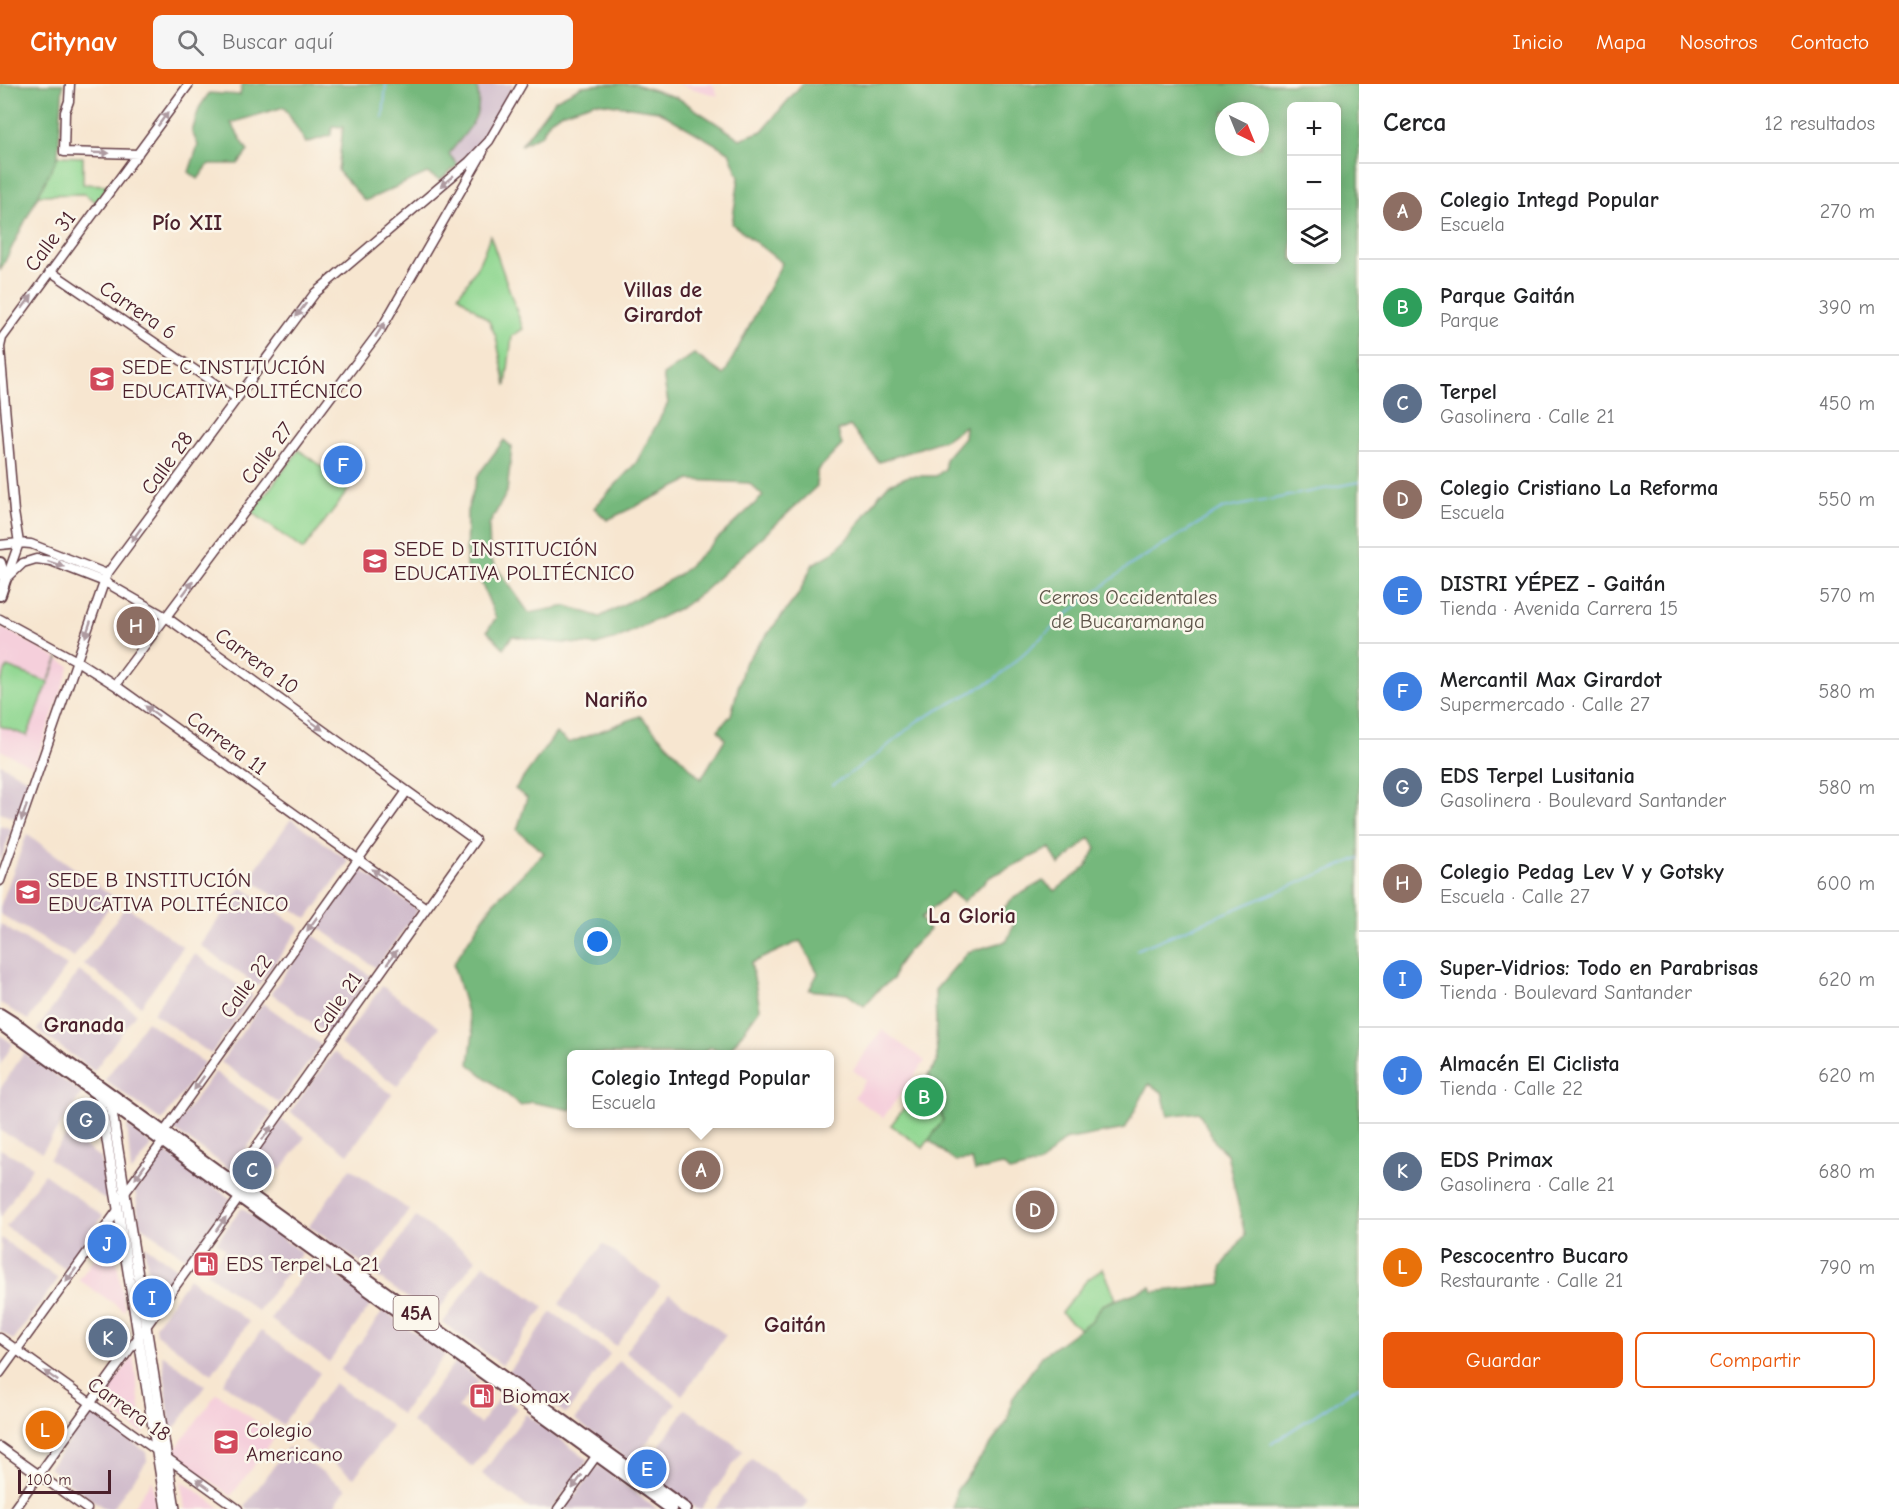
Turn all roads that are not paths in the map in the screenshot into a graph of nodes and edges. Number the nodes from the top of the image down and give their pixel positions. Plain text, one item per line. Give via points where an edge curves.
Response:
1 (70, 84) edge
2 (189, 84) edge
3 (522, 84) edge
4 (489, 141) junction
5 (138, 154) junction
6 (50, 271) junction
7 (236, 398) junction
8 (19, 543) junction
9 (0, 545) edge
10 (0, 563) edge
11 (106, 578) junction
12 (5, 580) junction
13 (0, 595) edge
14 (166, 617) junction
15 (0, 619) edge
16 (77, 660) junction
17 (115, 685) junction
18 (407, 791) junction
19 (475, 840) joint
20 (358, 860) junction
21 (0, 881) edge
22 (426, 908) junction
23 (0, 1014) edge
24 (0, 1024) edge
25 (106, 1096) junction
26 (164, 1136) junction
27 (230, 1184) junction
28 (243, 1193) junction
29 (125, 1194) junction
30 (118, 1207) junction
31 (146, 1327) junction
32 (139, 1337) junction
33 (0, 1338) edge
34 (17, 1350) junction
35 (0, 1373) edge
36 (90, 1404) junction
37 (0, 1447) edge
38 (157, 1451) junction
39 (597, 1455) junction
40 (167, 1458) junction
41 (39, 1475) junction
42 (14, 1509) edge
43 (87, 1509) edge
44 (166, 1509) edge
45 (175, 1509) edge
46 (238, 1509) edge
47 (558, 1509) edge
48 (671, 1509) edge
49 (686, 1509) edge

1 -> 5 street via 64,152
5 -> 2 street, Calle 31
3 - 4 street, Calle 28
4 -> 7 street, Calle 28 via 464,167 322,285
14 -> 4 street, Calle 27 via 380,331
5 - 6 street, Calle 31
6 - 7 street, Carrera 6
8 -> 6 street, Calle 31 via 1,344 6,331
7 -> 11 street, Calle 28
8 - 9 street, Carrera 10
8 - 11 street, Carrera 10 via 39,547
8 - 12 street, Calle 31
10 - 12 main road
12 -> 11 street, Carrera 10 via 23,563 36,559
11 - 14 street, Carrera 10
11 -> 16 street, Calle 28
12 - 13 main road
14 - 17 street, Calle 27
14 -> 18 street, Carrera 10
15 - 16 street, Carrera 11
16 - 17 street, Carrera 11
16 -> 21 street, Calle 28
20 -> 17 street, Carrera 11
18 - 19 street, Carrera 10
18 - 20 street, Calle 22
19 - 22 street, Calle 21
22 -> 20 street, Carrera 11
20 -> 26 street, Calle 22
27 -> 22 street, Calle 21
23 - 25 main road, 45A
24 - 25 main road, 45A
25 - 26 main road, 45A
25 - 29 main road
25 - 30 main road
26 - 27 main road, 45A
26 -> 29 street, Calle 22
27 - 28 main road, 45A
31 -> 28 street
28 - 39 main road, 45A
28 - 49 main road, 45A
29 - 30 street, Calle 22
29 - 31 main road
30 - 32 main road
30 -> 34 street, Calle 22
31 - 32 street
31 - 40 main road
32 - 36 street
32 - 38 main road
33 - 34 street, Carrera 18
34 - 35 street, Calle 22
36 -> 34 street, Carrera 18
36 - 38 street, Carrera 18
36 - 41 street
37 - 41 street
38 - 40 street, Carrera 18
38 - 44 main road
39 -> 47 street
39 - 48 main road, 45A
40 - 45 main road
46 -> 40 street, Carrera 18
41 - 42 street
41 - 43 street

